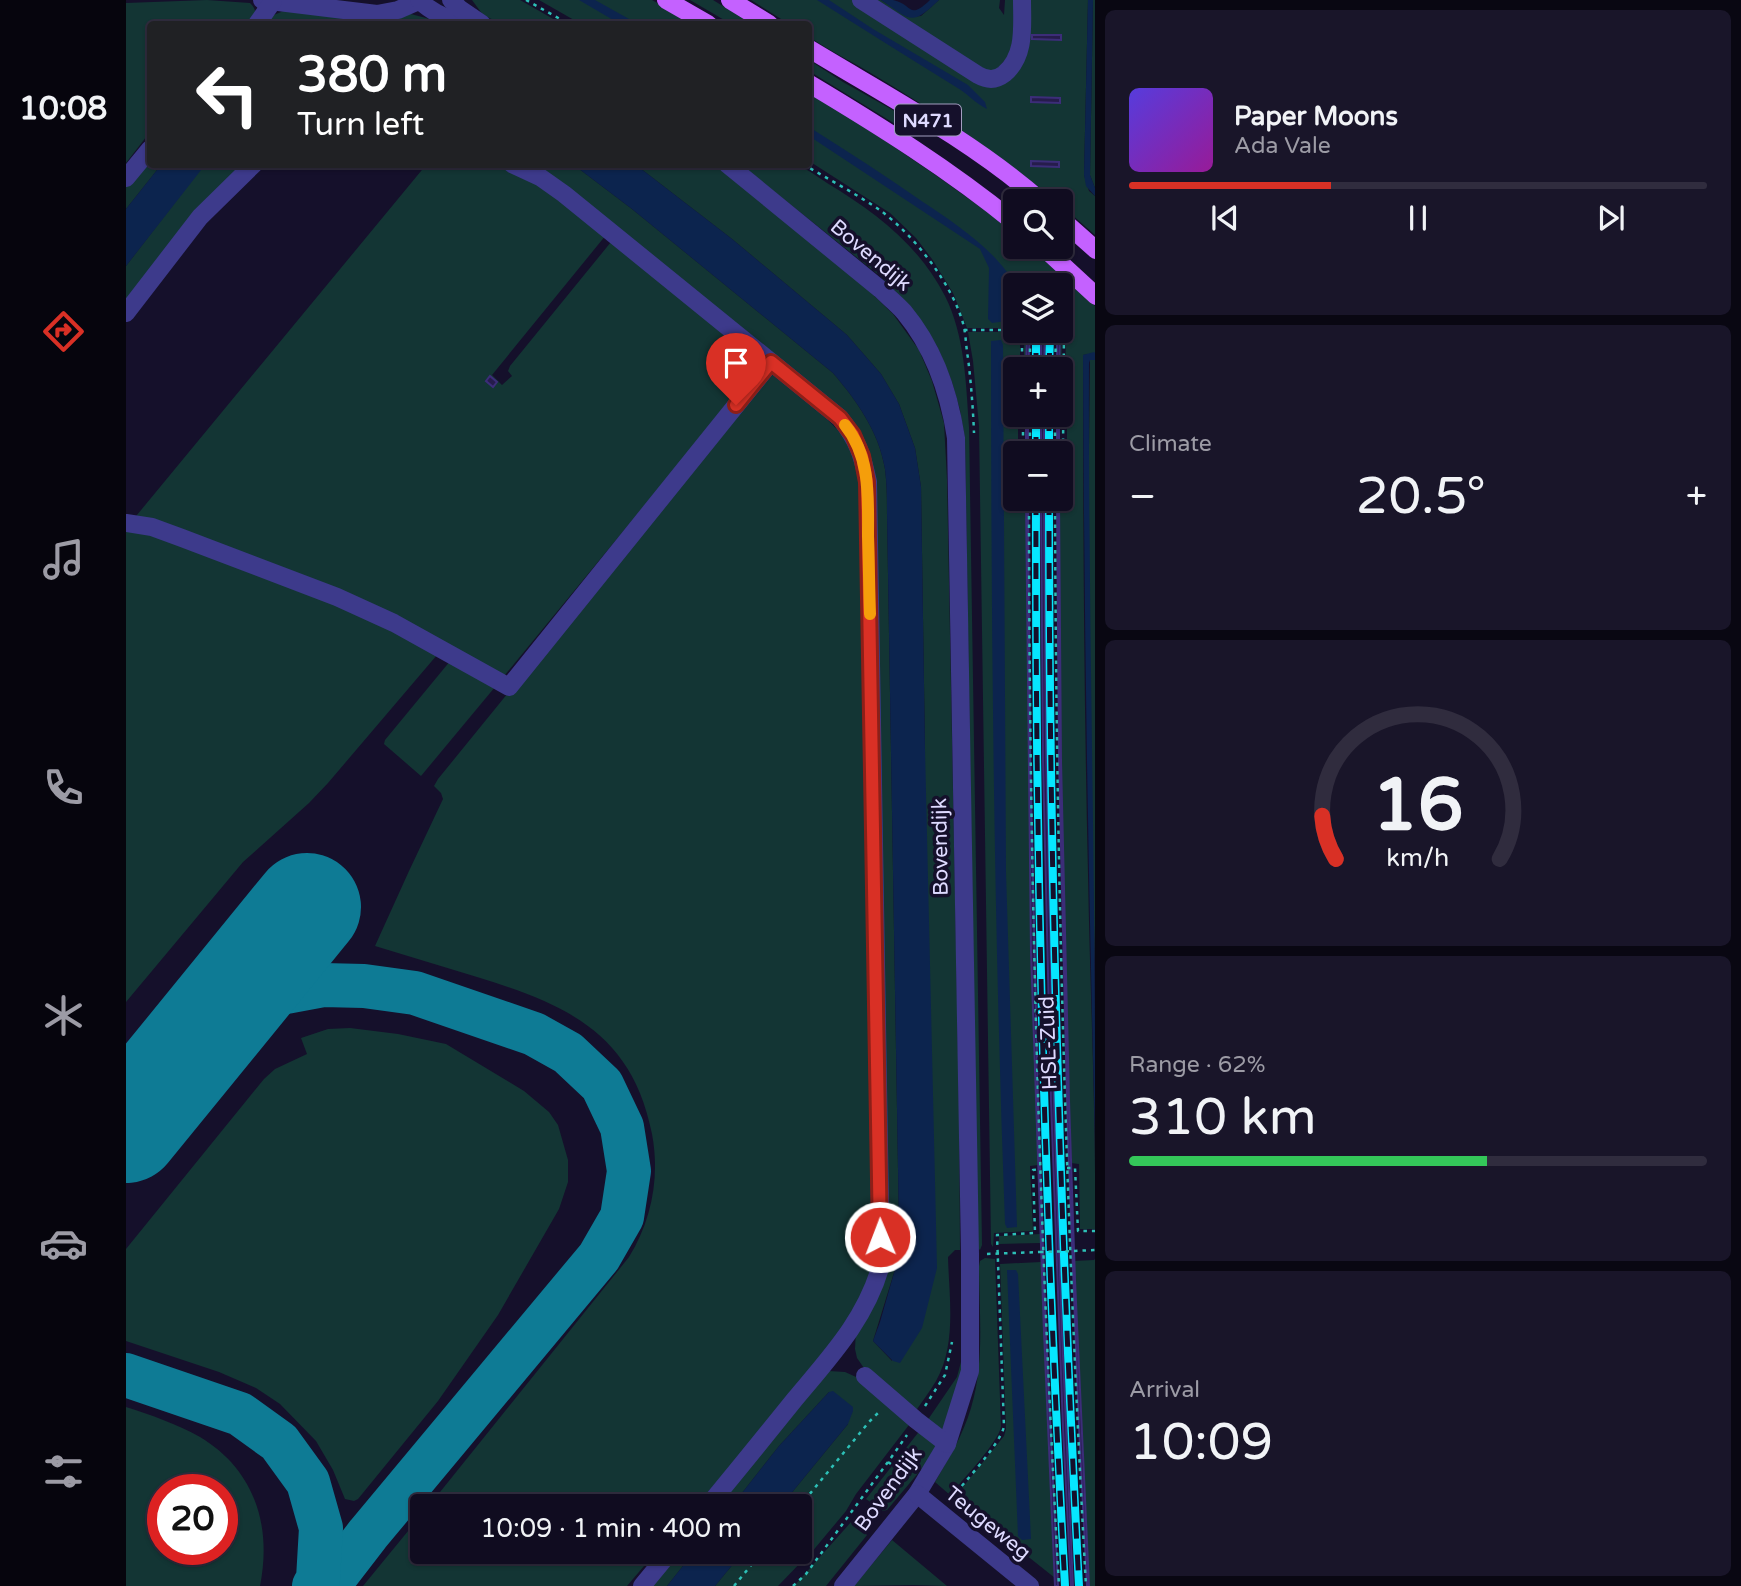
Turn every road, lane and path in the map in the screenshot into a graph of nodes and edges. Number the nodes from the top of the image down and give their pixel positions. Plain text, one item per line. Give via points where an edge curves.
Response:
1 (420, 0) edge
2 (451, 0) edge
3 (526, 0) edge
4 (666, 0) edge
5 (730, 0) edge
6 (861, 0) edge
7 (1023, 0) edge
8 (268, 1) edge
9 (258, 21) edge
10 (451, 21) edge
11 (478, 21) edge
12 (564, 21) edge
13 (703, 21) edge
14 (764, 21) edge
15 (812, 50) edge
16 (812, 85) edge
17 (147, 153) edge
18 (250, 168) edge
19 (521, 168) edge
20 (732, 168) edge
21 (126, 178) edge
22 (1026, 189) edge
23 (1003, 213) edge
24 (1073, 230) edge
25 (1095, 250) edge
26 (1056, 259) edge
27 (1095, 296) edge
28 (126, 313) edge
29 (964, 330) dead end
30 (1003, 330) edge
31 (1064, 343) edge
32 (771, 362) junction
33 (1063, 441) edge
34 (1030, 511) edge
35 (1055, 511) edge
36 (126, 523) edge
37 (1067, 1168) junction
38 (1041, 1169) junction
39 (1095, 1231) edge
40 (1095, 1250) edge
41 (987, 1254) dead end
42 (998, 1254) junction
43 (865, 1376) dead end
44 (893, 1399) junction
45 (947, 1444) junction
46 (888, 1462) dead end
47 (718, 1494) edge
48 (810, 1494) edge
49 (917, 1494) junction
50 (939, 1513) junction
51 (660, 1564) edge
52 (752, 1564) edge
53 (1008, 1579) edge
54 (642, 1586) edge
55 (734, 1586) edge
56 (843, 1586) edge
57 (1030, 1586) edge
58 (1059, 1586) edge
59 (1086, 1586) edge

1 - 8 street via 377,14
1 - 10 street
2 - 11 street
3 - 12 path
4 - 13 main road
5 - 14 main road
6 - 7 street via 991,80 1001,77 1018,57
8 - 9 street
15 - 22 main road, N471 via 948,132
16 - 23 main road, N471 via 964,182
17 - 21 street
18 - 28 street via 200,217
19 - 32 street via 564,194
20 - 45 street, Bovendijk via 904,312 926,344 952,414 956,438 970,1371
24 - 25 main road
26 - 27 main road
29 - 30 path
31 - 33 path
32 - 36 street via 509,687 337,597 152,527
32 - 47 street via 840,418 862,456 867,482 881,1265 863,1312 836,1350
34 - 38 path, HSL-Zuid
35 - 37 path, HSL-Zuid
37 - 39 path via 1075,1168 1077,1231
37 - 59 path, HSL-Zuid
38 - 42 path via 1033,1170 1035,1233 996,1235
38 - 58 path, HSL-Zuid
40 - 42 path, bridge
41 - 42 path
42 - 50 path via 1004,1427
43 - 44 street
44 - 45 street
44 - 48 path
45 - 49 street, Bovendijk
46 - 49 path via 911,1478
49 - 50 street, Teugeweg
49 - 56 street, Bovendijk
50 - 53 street, Teugeweg
51 - 54 street
52 - 55 path
53 - 57 street, Teugeweg

